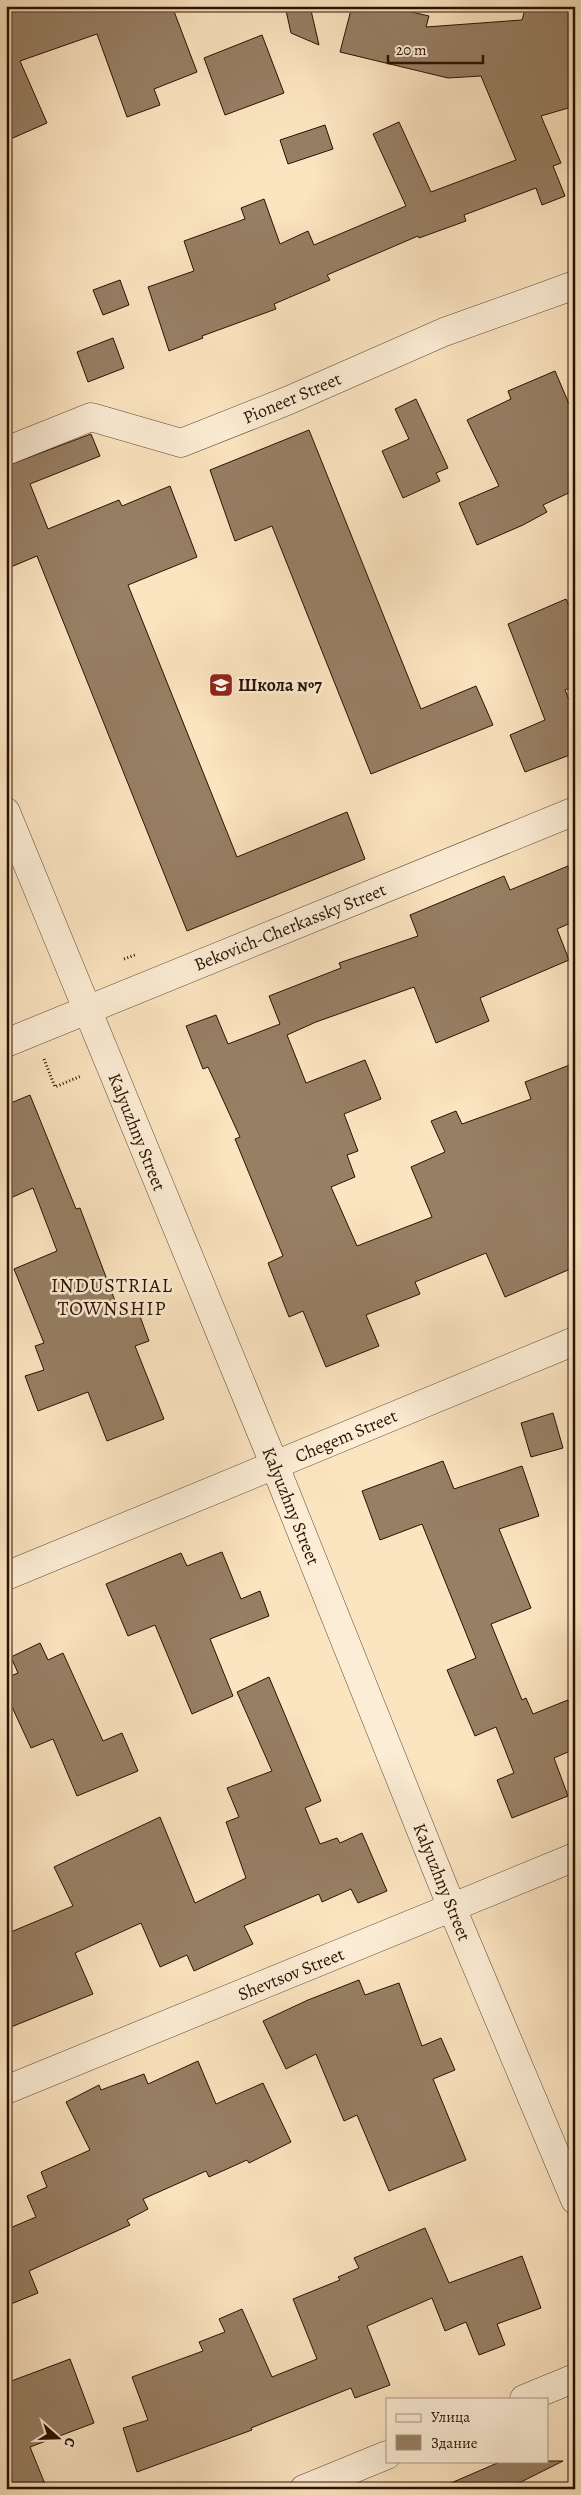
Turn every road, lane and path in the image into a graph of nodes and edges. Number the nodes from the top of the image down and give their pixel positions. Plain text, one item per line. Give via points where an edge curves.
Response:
1 (575, 285) edge
2 (6, 451) edge
3 (575, 811) edge
4 (6, 812) edge
5 (88, 1010) junction
6 (6, 1043) edge
7 (41, 1053) dead end
8 (89, 1073) dead end
9 (575, 1341) edge
10 (275, 1466) junction
11 (6, 1576) edge
12 (575, 1857) edge
13 (452, 1908) junction
14 (6, 2090) edge
15 (575, 2200) edge
16 (575, 2378) edge
17 (526, 2398) edge
18 (386, 2455) edge
19 (304, 2489) edge

1 - 2 street, Pioneer Street via 444,332 181,443 91,417
3 - 5 street, Bekovich-Cherkassky Street
4 - 5 street, Kalyuzhny Street
5 - 6 street, Bekovich-Cherkassky Street
5 - 10 street, Kalyuzhny Street
7 - 8 path via 55,1087
9 - 10 street, Chegem Street
10 - 11 street, Chegem Street
10 - 13 street, Kalyuzhny Street
12 - 13 street, Shevtsov Street
13 - 14 street, Shevtsov Street
13 - 15 street, Kalyuzhny Street
16 - 17 street
18 - 19 street

